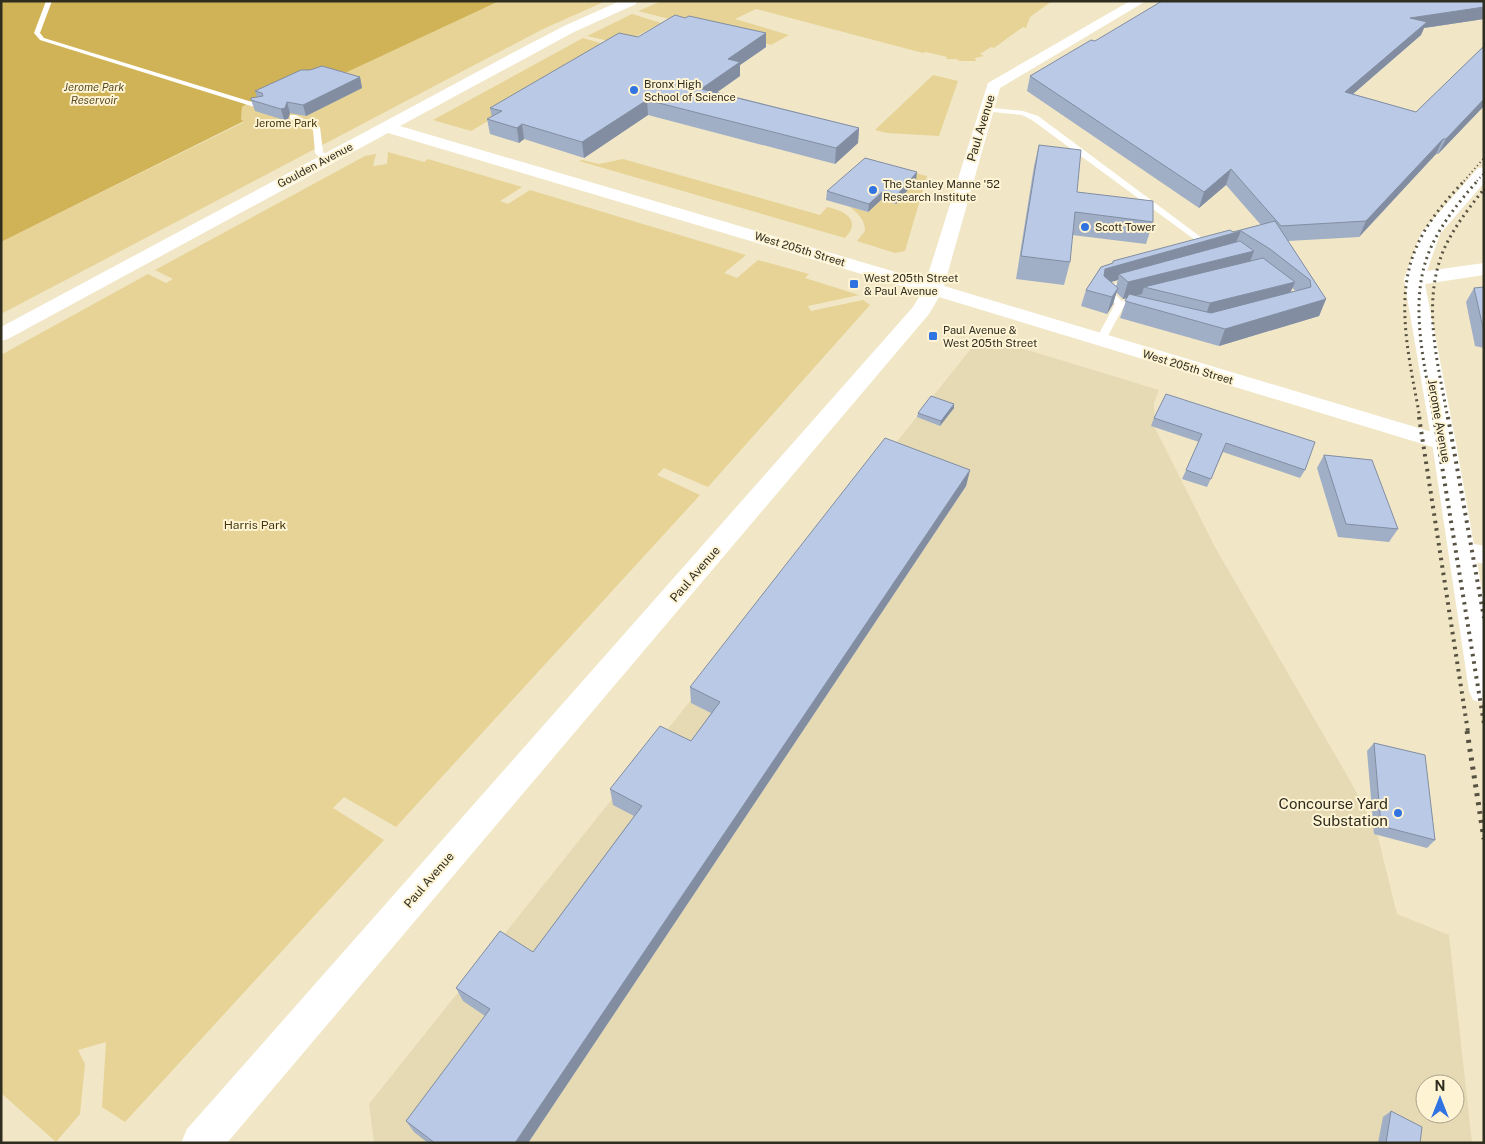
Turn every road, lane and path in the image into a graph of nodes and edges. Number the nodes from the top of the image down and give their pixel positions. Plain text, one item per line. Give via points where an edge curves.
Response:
1 (49, 1) edge
2 (631, 1) edge
3 (1140, 1) edge
4 (261, 106) edge
5 (986, 109) junction
6 (293, 117) edge
7 (386, 127) junction
8 (326, 159) junction
9 (1484, 172) edge
10 (1198, 238) edge
11 (1484, 269) edge
12 (1141, 278) edge
13 (1414, 279) junction
14 (933, 290) junction
15 (1148, 297) edge
16 (1120, 304) junction
17 (1148, 311) edge
18 (1, 335) edge
19 (1100, 341) junction
20 (1444, 443) junction
21 (1472, 553) edge
22 (1484, 691) edge
23 (201, 1143) edge

1 - 4 lane via 37,33 42,38
2 - 7 street, Goulden Avenue via 546,40
3 - 5 street, Paul Avenue via 993,86
5 - 10 lane via 1024,113 1035,118
5 - 14 street, Paul Avenue
6 - 8 lane via 318,129 319,153
7 - 8 street, Goulden Avenue
7 - 14 street, West 205th Street
8 - 18 street, Goulden Avenue
9 - 13 main road, Jerome Avenue via 1430,233
11 - 13 main road
12 - 16 lane via 1104,289
13 - 20 main road, Jerome Avenue
14 - 19 street, West 205th Street
14 - 23 street, Paul Avenue via 908,327
15 - 16 lane
16 - 17 lane
16 - 19 lane
19 - 20 street, West 205th Street
20 - 21 main road, Jerome Avenue
21 - 22 main road, Jerome Avenue

